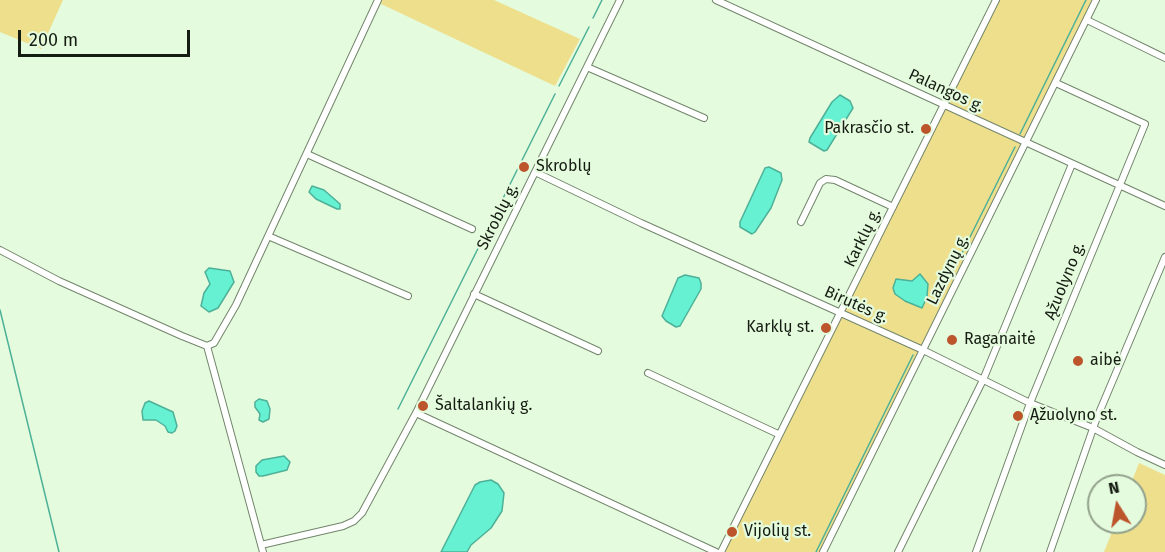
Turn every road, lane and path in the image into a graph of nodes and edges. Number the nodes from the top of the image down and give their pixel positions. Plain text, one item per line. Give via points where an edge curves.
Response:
1 (378, 0) edge
2 (620, 0) edge
3 (716, 0) edge
4 (996, 0) edge
5 (1096, 0) edge
6 (1087, 20) junction
7 (1165, 58) edge
8 (586, 67) junction
9 (1056, 84) junction
10 (944, 106) junction
11 (704, 118) dead end
12 (1026, 143) junction
13 (307, 154) junction
14 (1072, 164) junction
15 (536, 172) junction
16 (1119, 184) junction
17 (1165, 206) edge
18 (893, 207) junction
19 (801, 222) dead end
20 (472, 229) dead end
21 (268, 236) junction
22 (0, 250) edge
23 (1165, 257) edge
24 (474, 294) junction
25 (408, 296) dead end
26 (841, 313) junction
27 (207, 345) junction
28 (923, 350) junction
29 (598, 351) dead end
30 (648, 374) dead end
31 (983, 380) junction
32 (1030, 403) junction
33 (416, 413) junction
34 (1093, 428) junction
35 (778, 434) junction
36 (1165, 465) edge
37 (262, 548) edge
38 (716, 552) edge
39 (721, 552) edge
40 (823, 552) edge
41 (898, 552) edge
42 (976, 552) edge
43 (1050, 552) edge

1 - 13 street
2 - 8 street, Skroblų g.
3 - 10 street, Palangos g.
4 - 10 street, Karklų g.
5 - 6 street, Lazdynų g.
6 - 7 street
6 - 9 street, Lazdynų g.
8 - 11 street
8 - 15 street, Skroblų g.
9 - 12 street, Lazdynų g.
9 - 16 street, Ąžuolyno g. via 1145,124
10 - 12 street, Palangos g.
10 - 18 street, Karklų g.
12 - 14 street, Palangos g.
12 - 28 street, Lazdynų g.
13 - 20 street
13 - 21 street
14 - 16 street, Palangos g.
14 - 31 street
15 - 24 street, Skroblų g.
15 - 26 street, Birutės g.
16 - 17 street, Palangos g.
16 - 32 street, Ąžuolyno g.
18 - 19 street via 826,179 820,183
18 - 26 street, Karklų g.
21 - 25 street
21 - 27 street via 236,305 214,342
22 - 27 street via 59,281
23 - 34 street
24 - 29 street
24 - 33 street, Skroblų g.
26 - 28 street, Birutės g.
26 - 35 street, Karklų g.
27 - 37 street
28 - 31 street, Birutės g.
28 - 40 street, Lazdynų g.
30 - 35 street
31 - 32 street, Birutės g.
31 - 41 street
32 - 34 street, Birutės g.
32 - 42 street, Ąžuolyno g.
33 - 37 street, Skroblų g. via 354,521
33 - 38 street
34 - 36 street, Birutės g.
34 - 43 street
35 - 39 street, Karklų g.

